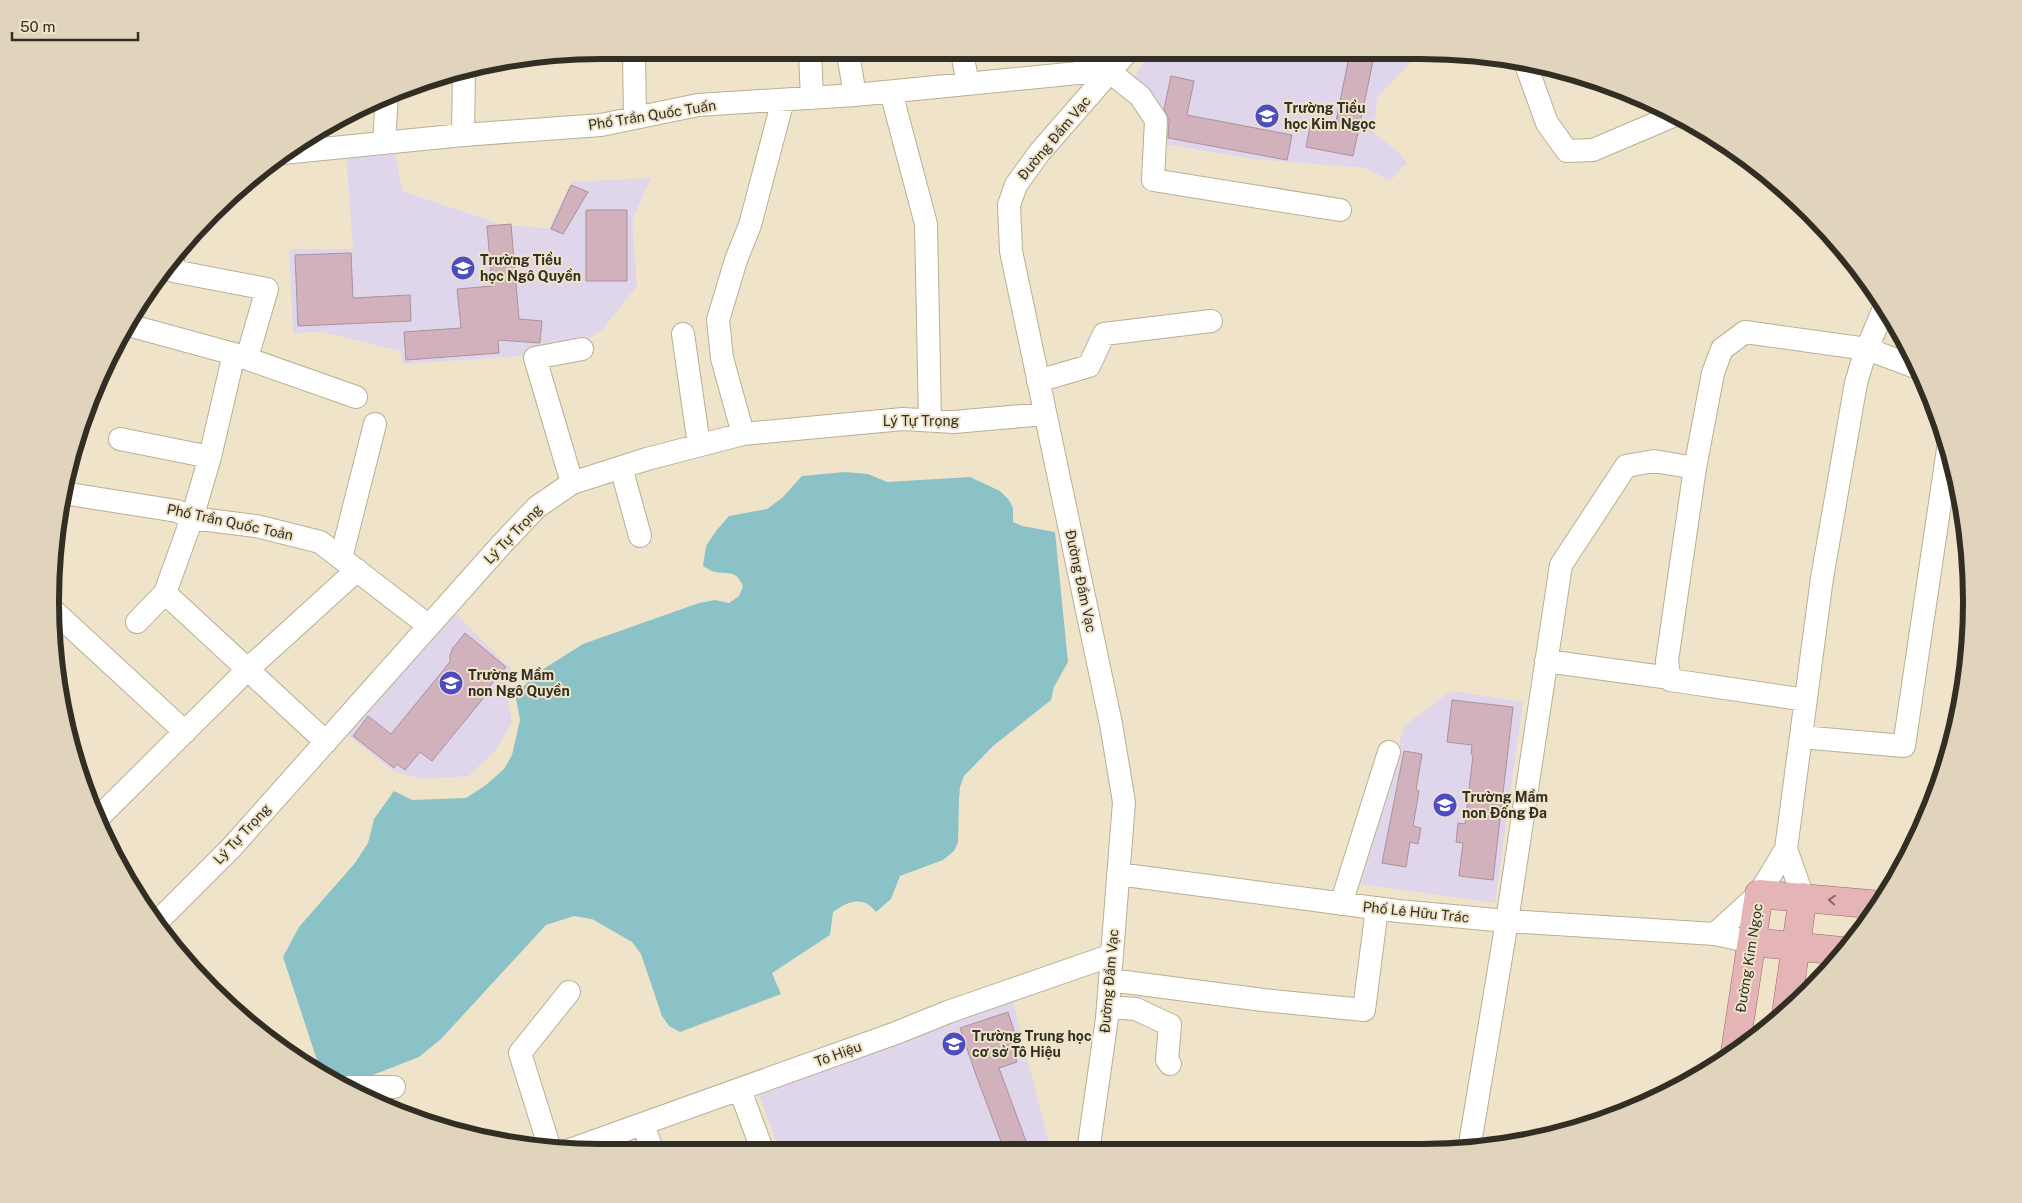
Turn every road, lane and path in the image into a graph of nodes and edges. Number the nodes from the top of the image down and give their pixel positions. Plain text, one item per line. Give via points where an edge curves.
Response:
1 (634, 59) edge
2 (810, 59) edge
3 (849, 59) edge
4 (963, 59) edge
5 (1088, 59) edge
6 (1118, 59) edge
7 (1528, 69) edge
8 (1102, 72) junction
9 (464, 76) edge
10 (968, 84) junction
11 (891, 92) junction
12 (855, 95) junction
13 (812, 98) junction
14 (783, 100) junction
15 (386, 103) edge
16 (635, 118) junction
17 (1667, 118) edge
18 (463, 135) junction
19 (384, 143) junction
20 (298, 152) edge
21 (1340, 210) dead end
22 (173, 269) edge
23 (1881, 315) edge
24 (1211, 321) dead end
25 (134, 326) edge
26 (683, 334) dead end
27 (582, 349) dead end
28 (1867, 349) junction
29 (240, 356) junction
30 (1909, 364) edge
31 (1038, 381) junction
32 (356, 397) dead end
33 (1046, 414) junction
34 (930, 420) junction
35 (374, 424) dead end
36 (743, 434) junction
37 (120, 439) dead end
38 (699, 445) junction
39 (210, 457) junction
40 (1946, 464) edge
41 (620, 467) junction
42 (1695, 468) junction
43 (572, 483) junction
44 (69, 494) edge
45 (192, 518) junction
46 (640, 536) dead end
47 (349, 564) junction
48 (165, 593) junction
49 (59, 617) edge
50 (138, 622) dead end
51 (429, 626) junction
52 (1546, 661) junction
53 (248, 669) junction
54 (1670, 678) junction
55 (1806, 700) junction
56 (185, 732) junction
57 (1801, 737) junction
58 (326, 742) junction
59 (1389, 752) dead end
60 (102, 814) edge
61 (1786, 849) junction
62 (1118, 874) junction
63 (1759, 894) junction
64 (1804, 897) junction
65 (1341, 904) junction
66 (1871, 904) edge
67 (1377, 908) junction
68 (161, 918) edge
69 (1507, 921) junction
70 (1715, 934) junction
71 (1752, 942) junction
72 (1796, 946) junction
73 (1836, 950) edge
74 (1112, 955) junction
75 (1110, 980) junction
76 (569, 992) dead end
77 (1788, 1000) edge
78 (1108, 1007) junction
79 (1736, 1043) edge
80 (1170, 1064) dead end
81 (357, 1086) edge
82 (394, 1087) dead end
83 (740, 1090) junction
84 (643, 1124) junction
85 (548, 1141) edge
86 (1470, 1142) edge
87 (588, 1144) edge
88 (650, 1144) edge
89 (760, 1144) edge
90 (1089, 1144) edge

1 - 16 street
2 - 13 street
3 - 12 street
4 - 10 street
5 - 8 street
6 - 8 street, Đường Đầm Vạc
7 - 17 street via 1547,123 1567,152 1593,150
8 - 10 street, Phố Trần Quốc Tuấn
8 - 21 street via 1140,96 1156,120 1153,180
8 - 31 street, Đường Đầm Vạc via 1016,185 1009,205 1011,251
9 - 18 street
10 - 11 street, Phố Trần Quốc Tuấn
11 - 12 street, Phố Trần Quốc Tuấn
11 - 34 street via 926,224
12 - 13 street, Phố Trần Quốc Tuấn
13 - 14 street, Phố Trần Quốc Tuấn
14 - 16 street, Phố Trần Quốc Tuấn via 698,105
14 - 36 street via 750,225 718,320 722,358
15 - 19 street
16 - 18 street, Phố Trần Quốc Tuấn via 601,125
18 - 19 street, Phố Trần Quốc Tuấn
19 - 20 street, Phố Trần Quốc Tuấn
22 - 29 street via 267,289
23 - 28 street
24 - 31 street via 1104,334 1089,366
25 - 29 street
26 - 38 street
27 - 43 street via 535,358
28 - 30 street
28 - 42 street via 1744,332 1722,349 1713,373
28 - 55 street via 1856,383 1822,578
29 - 32 street
29 - 39 street
31 - 33 street, Đường Đầm Vạc
33 - 34 street, Lý Tự Trọng via 954,422
33 - 62 street, Đường Đầm Vạc via 1112,724 1124,802
34 - 36 street, Lý Tự Trọng via 903,419
35 - 47 street
36 - 38 street, Lý Tự Trọng
37 - 39 street
38 - 41 street, Lý Tự Trọng
39 - 45 street
40 - 57 street via 1904,746
41 - 43 street, Lý Tự Trọng
41 - 46 street
42 - 52 street via 1654,460 1626,466 1561,565
42 - 54 street via 1667,661
43 - 51 street, Lý Tự Trọng via 537,507
44 - 45 street, Phố Trần Quốc Toản via 177,511
45 - 47 street, Phố Trần Quốc Toản via 256,526 320,542
45 - 48 street
47 - 51 street, Phố Trần Quốc Toản
47 - 53 street
48 - 50 street
48 - 53 street
49 - 56 street
51 - 58 street, Lý Tự Trọng
52 - 54 street
52 - 69 street
53 - 56 street
53 - 58 street
54 - 55 street via 1688,684
55 - 57 street
56 - 60 street
57 - 61 street
58 - 68 street, Lý Tự Trọng via 232,846
59 - 65 street
61 - 63 street
61 - 64 street
62 - 65 street, Phố Lê Hữu Trác
62 - 74 street, Đường Đầm Vạc
63 - 64 main road
63 - 70 street
63 - 71 main road, Đường Kim Ngọc
66 -> 64 main road
64 - 72 main road
65 - 67 street, Phố Lê Hữu Trác
67 - 69 street, Phố Lê Hữu Trác
67 - 75 street via 1364,1010
69 - 70 street, Phố Lê Hữu Trác
69 - 86 street
70 - 71 street, Phố Lê Hữu Trác
71 - 72 main road
71 - 79 main road, Đường Kim Ngọc
72 - 73 main road
72 - 77 main road
74 - 75 street, Đường Đầm Vạc
74 - 83 street, Tô Hiệu
75 - 78 street, Đường Đầm Vạc
76 - 85 street via 520,1053
78 - 80 street via 1136,1009 1170,1025 1167,1060
78 - 90 street, Đường Đầm Vạc
81 - 82 street
83 - 84 street, Tô Hiệu
83 - 89 street
84 - 87 street, Tô Hiệu
84 - 88 street

